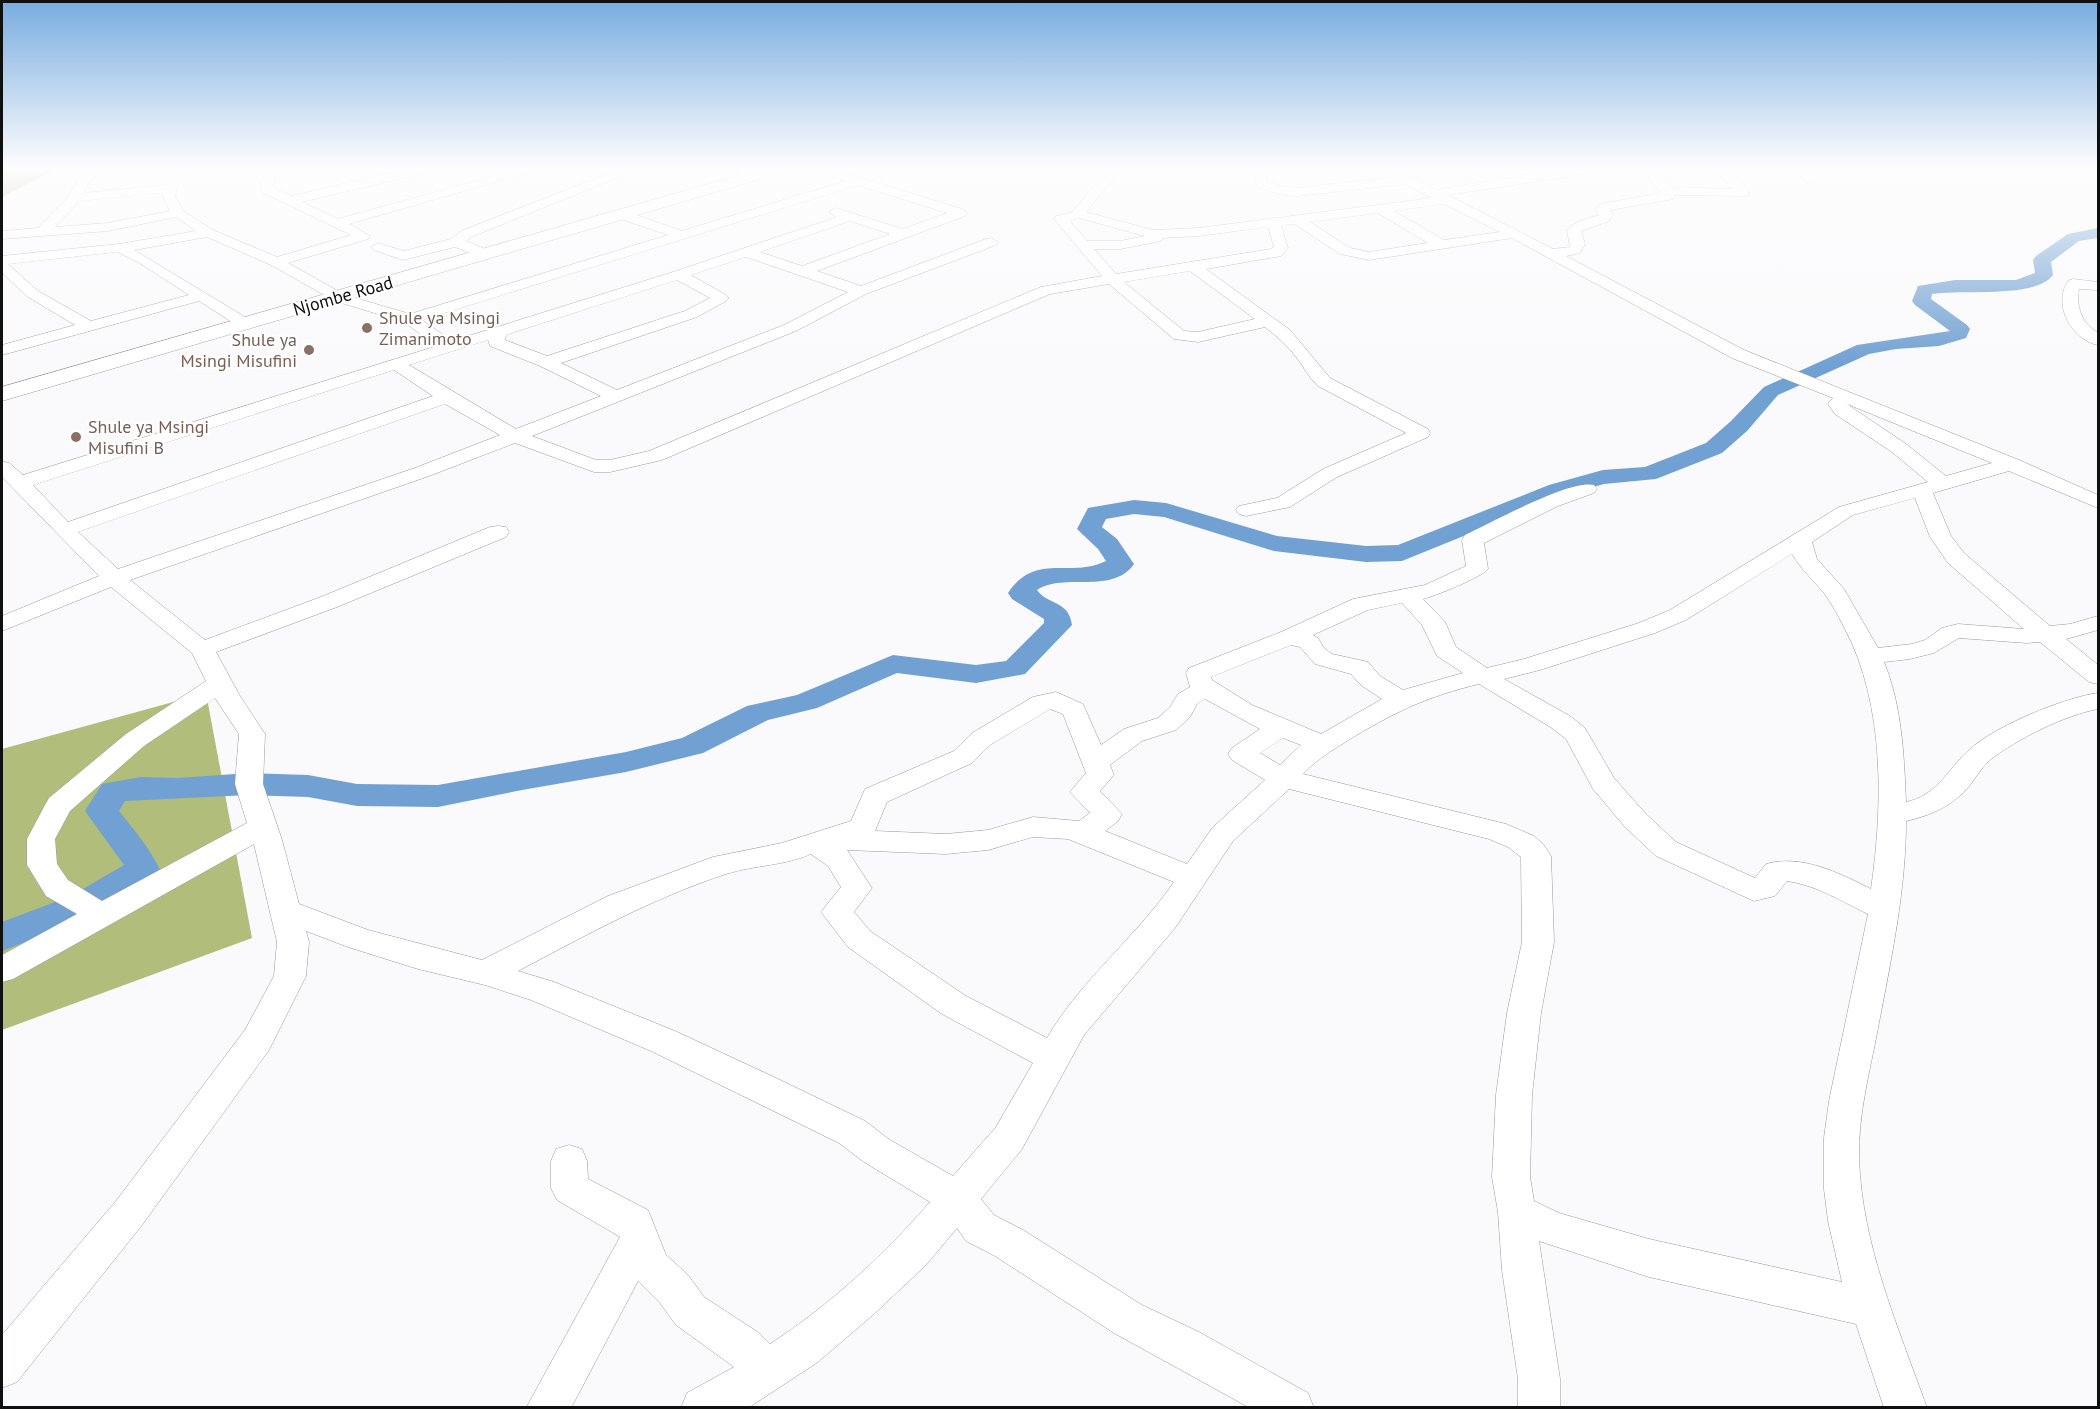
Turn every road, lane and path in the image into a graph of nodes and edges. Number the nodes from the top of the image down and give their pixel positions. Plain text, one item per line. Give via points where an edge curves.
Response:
1 (42, 232) joint
2 (45, 232) edge
3 (353, 232) edge
4 (472, 232) edge
5 (562, 232) edge
6 (671, 232) edge
7 (696, 232) edge
8 (806, 232) edge
9 (898, 232) edge
10 (910, 232) edge
11 (1071, 232) edge
12 (1143, 232) edge
13 (1192, 232) edge
14 (1276, 232) edge
15 (1314, 232) edge
16 (1420, 232) edge
17 (1509, 232) edge
18 (1575, 232) edge
19 (208, 233) joint
20 (904, 234) junction
21 (1514, 234) junction
22 (2, 235) edge
23 (1165, 235) junction
24 (683, 236) junction
25 (456, 242) junction
26 (992, 242) dead end
27 (1082, 245) junction
28 (1442, 245) junction
29 (378, 247) dead end
30 (118, 248) junction
31 (634, 251) junction
32 (746, 252) junction
33 (485, 254) junction
34 (1550, 254) junction
35 (2, 260) edge
36 (276, 262) junction
37 (2, 266) edge
38 (673, 267) junction
39 (1194, 267) junction
40 (803, 271) junction
41 (1113, 280) junction
42 (2098, 286) edge
43 (861, 291) junction
44 (201, 297) junction
45 (340, 298) junction
46 (410, 320) junction
47 (1270, 321) junction
48 (244, 323) junction
49 (90, 327) junction
50 (498, 332) junction
51 (2098, 340) edge
52 (450, 347) junction
53 (2, 350) edge
54 (546, 362) junction
55 (397, 365) junction
56 (886, 367) dead end
57 (863, 369) junction
58 (2, 394) edge
59 (447, 397) junction
60 (617, 397) junction
61 (1846, 397) junction
62 (514, 436) junction
63 (2012, 464) junction
64 (11, 475) edge
65 (1932, 488) junction
66 (1587, 489) dead end
67 (2098, 502) edge
68 (1246, 510) dead end
69 (64, 530) junction
70 (498, 532) dead end
71 (1801, 538) junction
72 (114, 578) junction
73 (1408, 596) junction
74 (2098, 623) edge
75 (2, 624) edge
76 (2045, 634) junction
77 (1289, 637) junction
78 (202, 649) junction
79 (1870, 655) junction
80 (1483, 677) junction
81 (2098, 677) edge
82 (220, 683) junction
83 (1206, 688) junction
84 (1401, 700) junction
85 (2098, 701) edge
86 (1280, 728) junction
87 (1322, 743) junction
88 (1096, 762) junction
89 (1284, 779) junction
90 (1892, 813) junction
91 (262, 828) junction
92 (1083, 833) junction
93 (809, 843) junction
94 (1192, 878) junction
95 (1883, 908) junction
96 (285, 911) junction
97 (102, 915) junction
98 (2, 970) edge
99 (485, 973) junction
100 (1054, 1058) junction
101 (569, 1161) dead end
102 (958, 1199) junction
103 (1517, 1212) junction
104 (640, 1239) junction
105 (1871, 1308) junction
106 (2, 1367) edge
107 (767, 1369) junction
108 (547, 1407) edge
109 (702, 1407) edge
110 (1293, 1407) edge
111 (1539, 1407) edge
112 (1905, 1407) edge

1 - 2 street
1 - 22 street
3 - 36 street via 363,237
4 - 25 street
5 - 33 highway, Njombe Road
6 - 24 street
7 - 24 street
8 - 32 street
9 - 20 street
10 - 20 street
11 - 27 street
12 - 23 street
13 - 23 street
14 - 39 street via 1281,248 1276,253
15 - 28 street via 1354,255
16 - 28 street
17 - 21 street
18 - 34 street via 1578,244 1575,250
19 - 30 street
19 - 36 street
20 - 40 street
21 - 28 street
21 - 34 street
23 - 27 street via 1120,245
24 - 31 street
25 - 29 street via 403,256
25 - 33 street
26 - 43 street
27 - 41 street
30 - 35 street
30 - 44 street
31 - 38 street
31 - 46 street
32 - 38 street
32 - 40 street
33 - 45 highway, Njombe Road
34 - 61 street via 1715,343
36 - 45 street
37 - 49 street via 33,294
38 - 50 street
38 - 54 street via 721,298 691,314
39 - 41 street
39 - 47 street
40 - 43 street
41 - 47 street via 1179,336 1198,337
41 - 57 street via 1046,290
42 - 51 street via 2073,284 2070,290 2078,326
43 - 60 street via 790,328
44 - 48 street
44 - 49 street
45 - 46 street
45 - 48 highway, Njombe Road
46 - 52 street
47 - 68 street via 1324,382 1421,433 1330,473 1282,503
48 - 58 highway, Njombe Road
49 - 53 street
50 - 52 street
50 - 54 street via 496,342
52 - 55 street
54 - 60 street
55 - 59 street
55 - 64 street
56 - 57 street
57 - 62 street via 655,456 624,464 594,466
59 - 62 street
59 - 69 street
60 - 62 street
61 - 63 street
61 - 65 street via 1838,401 1841,410 1899,448
62 - 72 street via 422,472
63 - 65 street
63 - 67 street
64 - 69 street
65 - 71 street via 1846,511
65 - 76 street via 1941,537 1956,558
66 - 73 street via 1473,540 1477,568 1432,590
69 - 72 street
70 - 78 street via 309,610
71 - 79 street via 1804,556 1835,592
71 - 80 street via 1678,615 1614,640
72 - 75 street
72 - 78 street
73 - 77 street via 1361,604
73 - 80 street via 1433,622 1446,651
74 - 76 street
76 - 79 street via 1958,631 1914,651
76 - 81 street
77 - 83 street via 1198,673
77 - 84 street via 1310,643 1324,662 1359,667 1371,681
78 - 82 street
79 - 90 street via 1889,735
80 - 84 street
80 - 95 street via 1576,734 1603,783 1666,849 1754,890 1764,888 1776,872 1792,870
82 - 91 street via 252,734 249,784
82 - 97 street via 135,740 59,805 41,839 42,865 57,888
83 - 86 street
83 - 88 street via 1187,699 1167,724 1133,735
84 - 87 street
85 - 90 street via 2008,735 1979,755 1952,789 1927,807
86 - 87 street
86 - 89 street via 1241,754
87 - 89 street
88 - 92 street via 1100,775 1084,792 1108,814
88 - 93 street via 1074,710 1056,700 1042,703 981,739 963,757 875,796 863,827
89 - 94 street via 1223,834
89 - 103 street via 1496,831 1534,851 1538,942 1524,1013 1511,1140 1511,1177
90 - 95 street via 1892,847
91 - 96 street
91 - 97 street
92 - 93 street via 1056,826 946,844 837,840
92 - 94 street
93 - 99 street via 788,852 723,864 619,904
93 - 100 street via 825,847 838,859 857,888 836,912 859,939 954,1005
94 - 100 street via 1164,920 1072,1025
95 - 105 street via 1842,1122 1841,1159 1851,1236
96 - 99 street via 359,939
96 - 106 street via 293,942 290,976 257,1040 129,1213
97 - 98 street
99 - 102 street via 641,1031 764,1088 852,1132
100 - 102 street via 1009,1138
101 - 104 street via 570,1188 634,1223
102 - 107 street via 912,1252 860,1300 803,1347
102 - 110 street via 980,1228 1128,1319
103 - 105 street via 1553,1229 1649,1258
103 - 111 street via 1539,1379
104 - 107 street via 652,1268 690,1311
104 - 108 street
105 - 112 street
107 - 109 street via 736,1391

